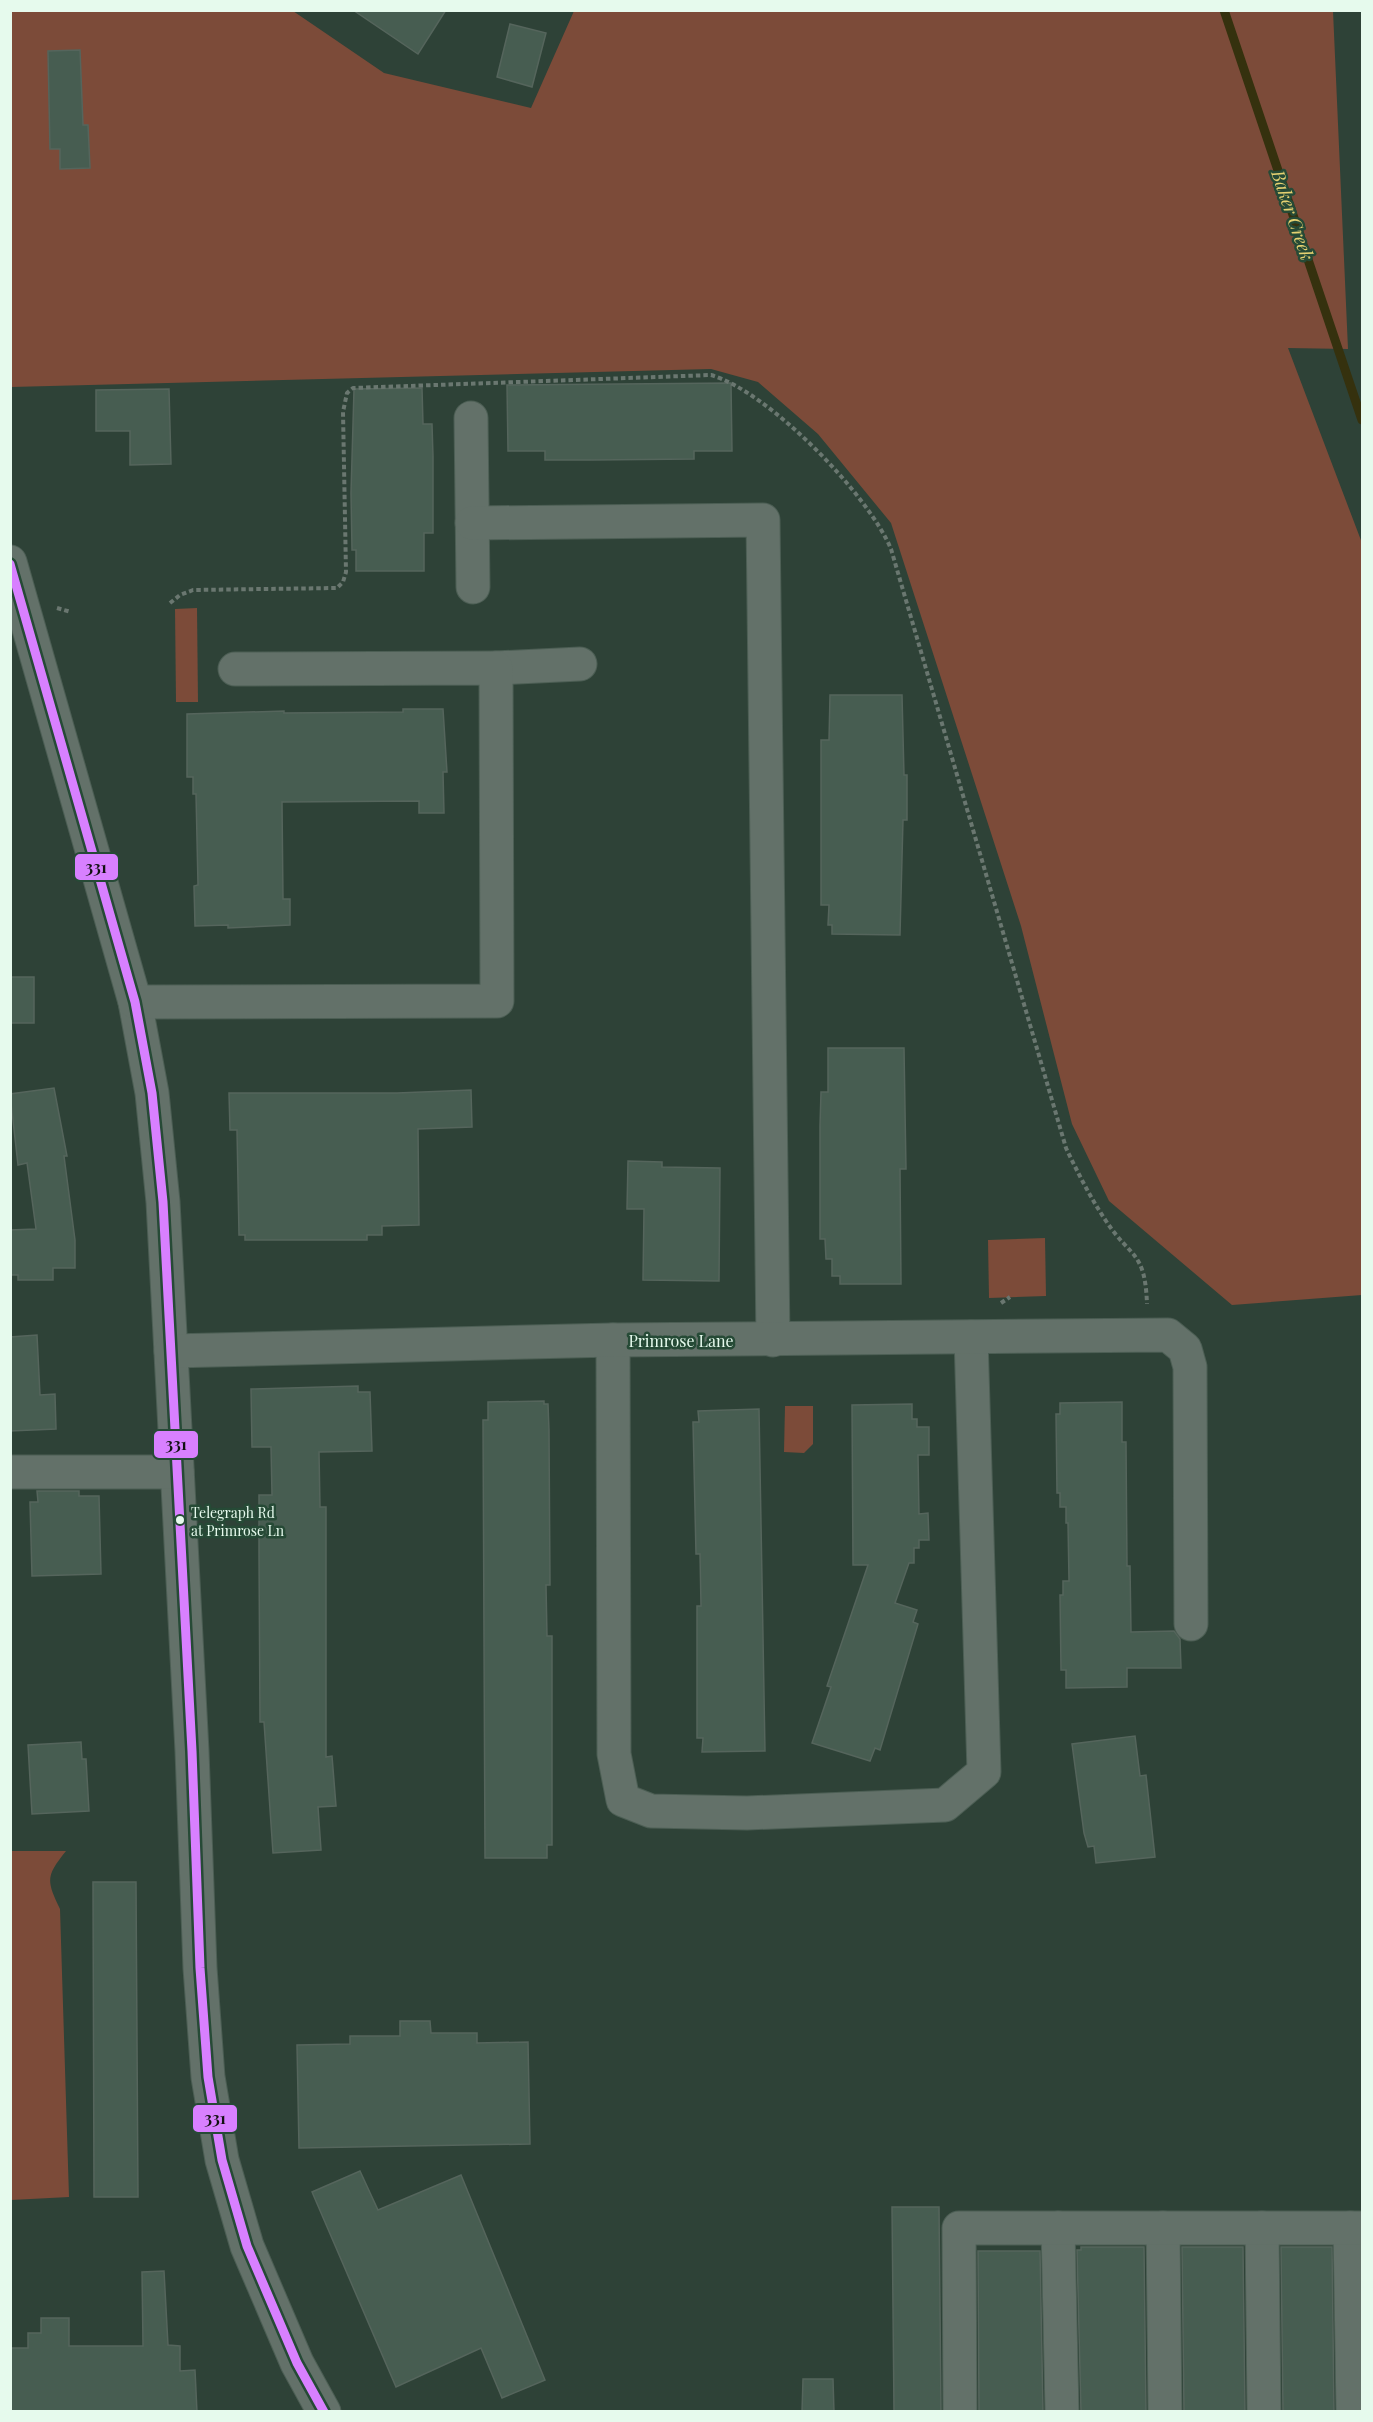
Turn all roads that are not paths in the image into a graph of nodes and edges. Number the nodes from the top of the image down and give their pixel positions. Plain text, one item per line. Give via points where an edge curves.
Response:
1 (471, 418) dead end
2 (472, 523) junction
3 (10, 562) edge
4 (473, 587) dead end
5 (579, 664) dead end
6 (496, 668) junction
7 (235, 669) dead end
8 (135, 1002) junction
9 (972, 1337) junction
10 (613, 1340) junction
11 (773, 1340) junction
12 (171, 1351) junction
13 (10, 1472) edge
14 (177, 1472) junction
15 (1191, 1624) dead end
16 (1058, 2228) junction
17 (1163, 2228) junction
18 (1262, 2228) junction
19 (1356, 2228) edge
20 (324, 2412) edge
21 (960, 2412) edge
22 (1062, 2412) edge
23 (1165, 2412) edge
24 (1264, 2412) edge
25 (1353, 2412) edge

1 - 2 street
2 - 4 street
2 - 11 street via 763,520
3 - 8 street
5 - 6 street
6 - 7 street
6 - 8 street via 497,1001
8 - 12 street via 153,1104
9 - 10 street via 984,1772 945,1805 747,1813 651,1811 623,1800 614,1754
9 - 11 street, Primrose Lane
9 - 15 street, Primrose Lane via 1168,1335 1185,1349 1190,1367
10 - 11 street, Primrose Lane
10 - 12 street, Primrose Lane
12 - 14 street
13 - 14 street
14 - 20 street via 208,2076 222,2160 247,2246 297,2363
16 - 17 street
16 - 21 street via 959,2228
16 - 22 street
17 - 18 street
17 - 23 street
18 - 19 street
18 - 24 street
19 - 25 street

